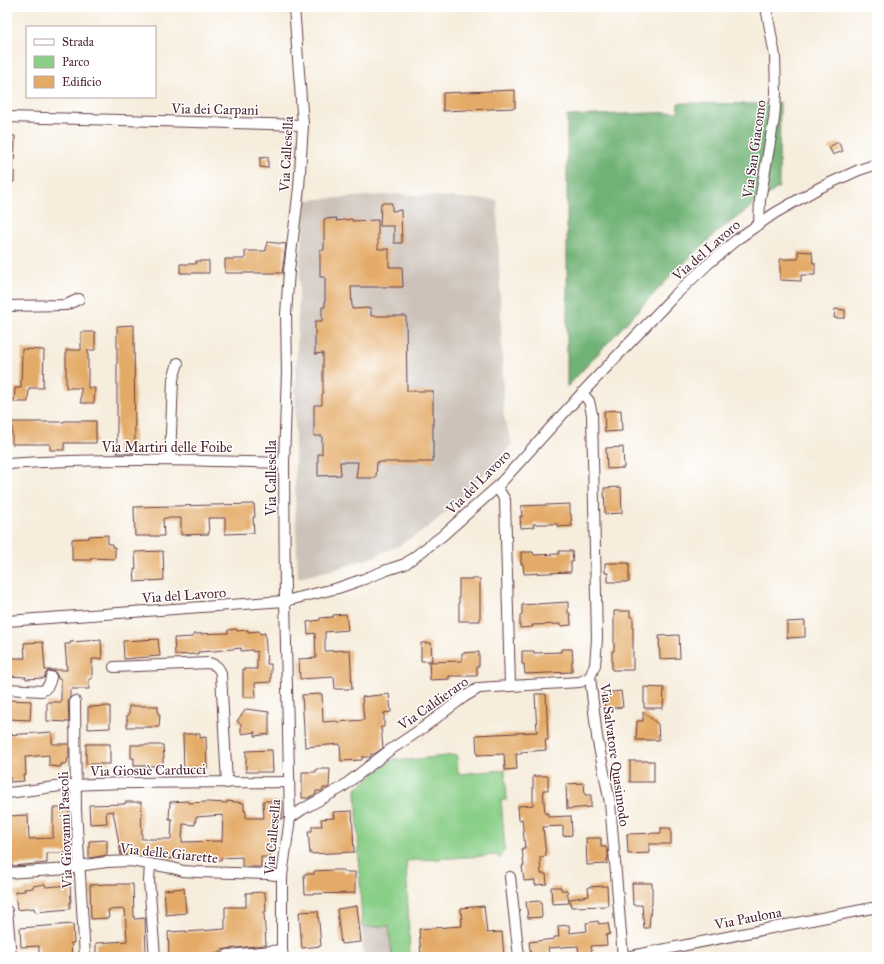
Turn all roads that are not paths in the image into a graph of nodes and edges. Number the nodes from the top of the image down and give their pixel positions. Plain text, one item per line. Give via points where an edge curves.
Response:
1 (294, 7) edge
2 (766, 7) edge
3 (7, 117) edge
4 (303, 125) junction
5 (877, 164) edge
6 (759, 224) junction
7 (80, 299) dead end
8 (7, 306) edge
9 (178, 363) dead end
10 (582, 393) junction
11 (170, 460) junction
12 (284, 463) junction
13 (7, 464) edge
14 (497, 487) junction
15 (285, 601) junction
16 (7, 621) edge
17 (114, 667) dead end
18 (51, 677) dead end
19 (590, 677) junction
20 (510, 686) junction
21 (7, 689) edge
22 (75, 701) dead end
23 (289, 782) junction
24 (227, 783) junction
25 (76, 785) junction
26 (7, 793) edge
27 (290, 818) junction
28 (150, 864) junction
29 (79, 867) junction
30 (7, 873) edge
31 (282, 876) junction
32 (510, 877) dead end
33 (877, 907) edge
34 (7, 910) edge
35 (282, 954) edge
36 (228, 955) dead end
37 (11, 957) edge
38 (85, 957) edge
39 (156, 957) edge
40 (519, 957) edge
41 (624, 957) edge

1 - 4 street, Via Callesella
2 - 6 street, Via San Giacomo via 775,56 776,93 760,200
3 - 4 street, Via dei Carpani
4 - 12 street, Via Callesella via 286,314
5 - 6 street, Via del Lavoro via 819,188
6 - 10 street, Via del Lavoro via 736,240 674,296
7 - 8 street via 66,305
9 - 11 street via 173,379
10 - 14 street, Via del Lavoro
10 - 19 street, Via Salvatore Quasimodo via 590,401 592,414 597,639 595,665
11 - 12 street, Via Martiri delle Foibe
11 - 13 street, Via Martiri delle Foibe
12 - 15 street, Via Callesella
14 - 15 street, Via del Lavoro via 442,536 405,564 344,586
14 - 20 street via 505,500
15 - 16 street, Via del Lavoro
15 - 23 street, Via Callesella
17 - 24 street via 209,663 218,666 221,674
18 - 21 street via 49,686 42,691
19 - 20 street, Via Caldieraro via 580,682
19 - 41 street, Via Salvatore Quasimodo via 597,737 610,803
20 - 27 street, Via Caldieraro via 479,688 464,697 341,788
22 - 25 street, Via Giovanni Pascoli
23 - 24 street, Via Giosuè Carducci
23 - 27 street, Via Callesella
24 - 25 street, Via Giosuè Carducci via 140,782
25 - 26 street, Via Giosuè Carducci
25 - 29 street, Via Giovanni Pascoli
27 - 31 street, Via Callesella
28 - 29 street, Via delle Giarette via 131,861 107,862
28 - 31 street, Via delle Giarette via 183,871
28 - 39 street via 149,882
29 - 30 street, Via delle Giarette
29 - 38 street, Via Giovanni Pascoli
31 - 35 street, Via Callesella
32 - 40 street
33 - 41 street, Via Paulona
34 - 37 street
35 - 36 street, Via Callesella

